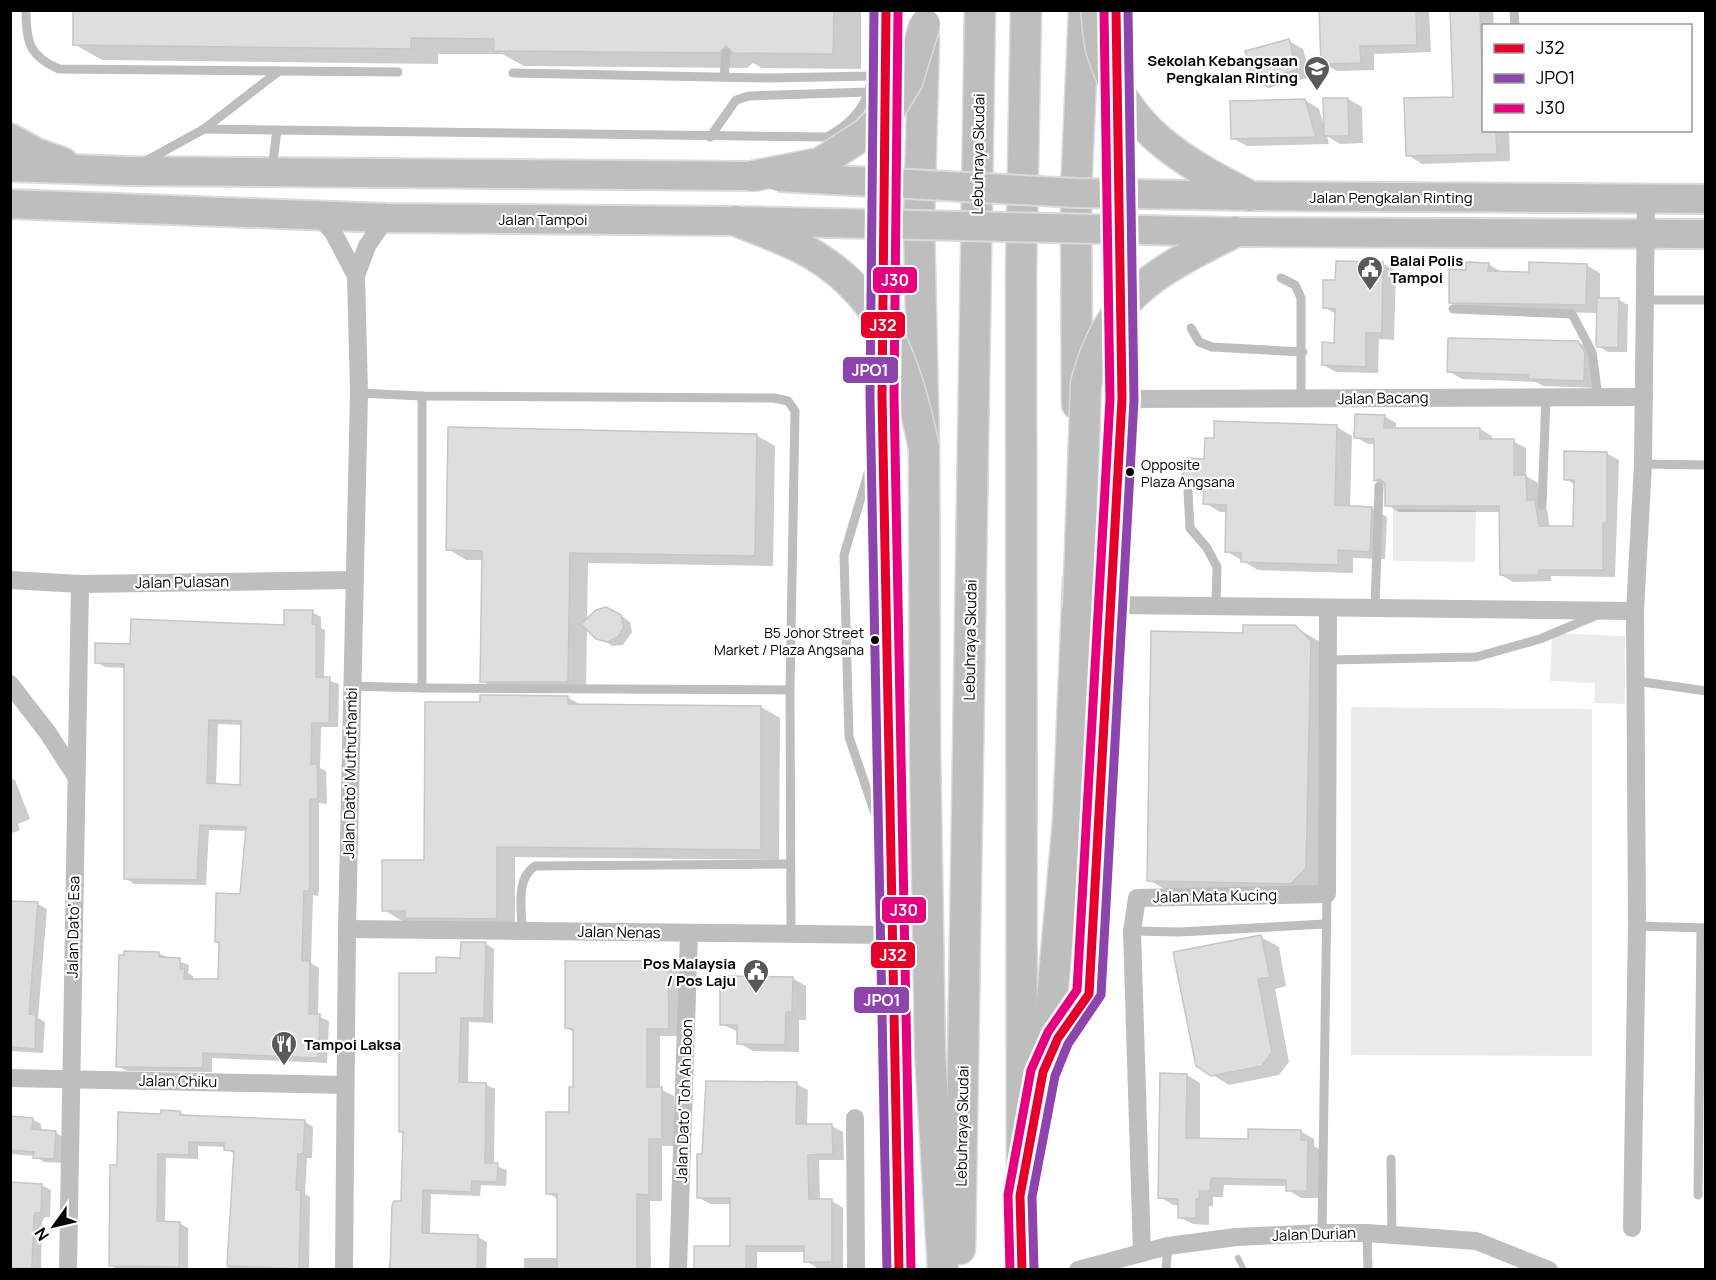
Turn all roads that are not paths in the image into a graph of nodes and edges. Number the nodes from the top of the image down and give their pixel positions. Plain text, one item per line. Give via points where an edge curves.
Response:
1 (26, 10) edge
2 (872, 10) edge
3 (886, 10) edge
4 (981, 10) edge
5 (1026, 10) edge
6 (1084, 10) edge
7 (1109, 12) edge
8 (925, 17) edge
9 (726, 53) dead end
10 (885, 57) tunnel mouth
11 (279, 71) junction
12 (398, 72) dead end
13 (513, 73) dead end
14 (871, 76) junction
15 (724, 77) junction
16 (869, 92) junction
17 (204, 129) junction
18 (276, 130) junction
19 (710, 137) junction
20 (10, 138) edge
21 (10, 167) edge
22 (81, 169) junction
23 (129, 171) junction
24 (272, 171) junction
25 (743, 176) junction
26 (920, 183) junction
27 (1076, 193) junction
28 (1250, 196) junction
29 (1646, 198) junction
30 (1706, 199) edge
31 (10, 204) edge
32 (318, 215) junction
33 (387, 218) junction
34 (729, 220) junction
35 (919, 224) junction
36 (1076, 230) junction
37 (1246, 232) junction
38 (1645, 234) junction
39 (1706, 234) edge
40 (356, 276) junction
41 (1281, 278) dead end
42 (1645, 300) junction
43 (1706, 300) edge
44 (1453, 309) dead end
45 (1191, 328) dead end
46 (1121, 339) tunnel mouth
47 (1302, 352) junction
48 (359, 393) junction
49 (422, 396) junction
50 (882, 396) tunnel mouth
51 (1546, 396) junction
52 (1598, 396) junction
53 (1644, 397) junction
54 (1122, 399) junction
55 (1301, 399) junction
56 (882, 425) junction
57 (924, 448) junction
58 (1643, 464) junction
59 (1706, 465) edge
60 (1379, 486) dead end
61 (1188, 492) dead end
62 (1542, 505) dead end
63 (10, 580) edge
64 (353, 580) junction
65 (80, 584) junction
66 (1109, 605) junction
67 (1216, 606) junction
68 (1078, 608) junction
69 (1328, 608) junction
70 (1375, 608) junction
71 (1607, 611) junction
72 (1635, 611) junction
73 (1328, 660) junction
74 (1636, 681) junction
75 (10, 684) edge
76 (351, 686) junction
77 (422, 688) junction
78 (790, 690) junction
79 (1706, 691) edge
80 (75, 775) junction
81 (890, 860) junction
82 (789, 864) junction
83 (1327, 894) junction
84 (1325, 924) junction
85 (1636, 926) junction
86 (1703, 928) edge
87 (347, 929) junction
88 (522, 931) junction
89 (1132, 931) junction
90 (689, 933) junction
91 (790, 934) junction
92 (892, 934) junction
93 (1043, 1072) junction
94 (10, 1078) edge
95 (71, 1078) junction
96 (345, 1085) junction
97 (855, 1118) dead end
98 (1391, 1159) dead end
99 (1698, 1195) dead end
100 (1020, 1196) junction
101 (1632, 1228) dead end
102 (1322, 1233) junction
103 (1367, 1233) junction
104 (1392, 1236) junction
105 (1167, 1246) junction
106 (1142, 1253) junction
107 (1089, 1268) edge
108 (68, 1269) edge
109 (344, 1269) edge
110 (678, 1269) edge
111 (856, 1269) edge
112 (899, 1269) edge
113 (943, 1269) edge
114 (959, 1269) edge
115 (1022, 1269) edge
116 (1166, 1269) edge
117 (1368, 1269) edge
118 (1549, 1269) edge

1 - 11 lane via 26,35 34,54 59,69
2 - 14 lane
3 - 10 street
4 - 114 highway, Lebuhraya Skudai
5 - 100 highway via 1021,273
6 - 27 highway
7 - 28 highway, bridge via 1101,51 1133,115 1172,153
8 - 25 highway, bridge via 908,82 891,108 864,134 820,163
8 - 26 highway, bridge
9 - 15 lane
11 - 12 lane
11 - 17 lane
13 - 15 lane
14 - 15 lane
14 - 16 lane
16 - 19 lane via 749,96 736,100
16 - 19 lane via 863,108 848,125 826,136
17 - 18 lane
17 - 23 lane
18 - 19 lane
18 - 24 lane
20 - 22 main road via 34,152
21 - 22 main road
22 - 23 main road
23 - 24 main road
24 - 25 main road
25 - 26 main road, bridge
26 - 27 main road, bridge
26 - 35 highway
27 - 28 main road, Jalan Pengkalan Rinting, bridge
27 - 36 highway
28 - 29 main road, Jalan Pengkalan Rinting
29 - 30 main road, Jalan Pengkalan Rinting
29 - 38 street
31 - 32 main road, Jalan Tampoi
32 - 33 main road, Jalan Tampoi
32 - 40 street, Jalan Dato' Muthuthambi via 333,232
33 - 34 main road, Jalan Tampoi
33 - 40 street, Jalan Dato' Muthuthambi via 367,246
34 - 35 main road, Jalan Tampoi, bridge
34 - 57 highway, bridge via 800,248 853,285 873,307 895,345 913,396
35 - 36 main road, Jalan Tampoi, bridge
35 - 57 highway, bridge
36 - 37 main road, bridge
36 - 68 highway, bridge
37 - 38 main road
37 - 68 highway, bridge via 1187,257 1146,284 1121,306 1094,352 1086,384
38 - 39 main road
38 - 42 street
40 - 48 street, Jalan Dato' Muthuthambi
41 - 47 lane via 1295,285 1301,298
42 - 43 lane
42 - 53 street
44 - 52 lane via 1572,314 1592,352
45 - 47 lane via 1199,342 1212,347
46 - 54 street
47 - 55 lane
48 - 49 lane
48 - 64 street, Jalan Dato' Muthuthambi
49 - 77 lane
49 - 78 lane via 788,401 795,411
50 - 56 street
51 - 52 street, Jalan Bacang
51 - 55 street, Jalan Bacang
51 - 62 lane
52 - 53 street, Jalan Bacang
53 - 58 street
54 - 55 street, Jalan Bacang
54 - 66 street
56 - 81 street
56 - 81 lane via 844,555 849,737
57 - 113 highway via 930,1052
58 - 59 lane
58 - 72 street
60 - 70 lane
61 - 67 lane via 1190,528 1217,567
63 - 65 street, Jalan Pulasan
64 - 65 street, Jalan Pulasan
64 - 76 street, Jalan Dato' Muthuthambi
65 - 80 street, Jalan Dato' Esa
66 - 67 street
66 - 93 street via 1089,994 1058,1038
67 - 69 street
68 - 93 highway via 1068,821
69 - 70 street
69 - 73 street
70 - 71 street
71 - 72 street
71 - 73 lane via 1540,639 1476,657
72 - 74 street
73 - 83 street
74 - 79 lane
74 - 85 street
75 - 80 street
76 - 77 lane
76 - 87 street, Jalan Dato' Muthuthambi
77 - 78 lane
78 - 82 lane
80 - 95 street, Jalan Dato' Esa
81 - 92 street
82 - 88 lane via 534,866 525,872 522,884
82 - 91 lane
83 - 84 lane
83 - 89 street, Jalan Mata Kucing via 1137,898
84 - 89 lane
84 - 102 lane
85 - 86 lane
85 - 101 street
86 - 99 lane
87 - 88 street, Jalan Nenas
87 - 96 street, Jalan Dato' Muthuthambi
88 - 90 street, Jalan Nenas
89 - 106 street, Jalan Mata Kucing
90 - 91 street, Jalan Nenas
90 - 110 street, Jalan Dato' Toh Ah Boon
91 - 92 street, Jalan Nenas
92 - 112 street
93 - 100 highway
94 - 95 street, Jalan Chiku
95 - 96 street, Jalan Chiku
95 - 108 street, Jalan Dato' Esa
96 - 109 street, Jalan Dato' Muthuthambi
97 - 111 street
98 - 104 lane
100 - 115 highway
102 - 103 street, Jalan Durian
102 - 105 street, Jalan Durian via 1236,1237
103 - 104 street, Jalan Durian
103 - 117 lane
104 - 118 street, Jalan Durian via 1476,1241
105 - 106 street, Jalan Durian
105 - 116 lane
106 - 107 street, Jalan Durian

